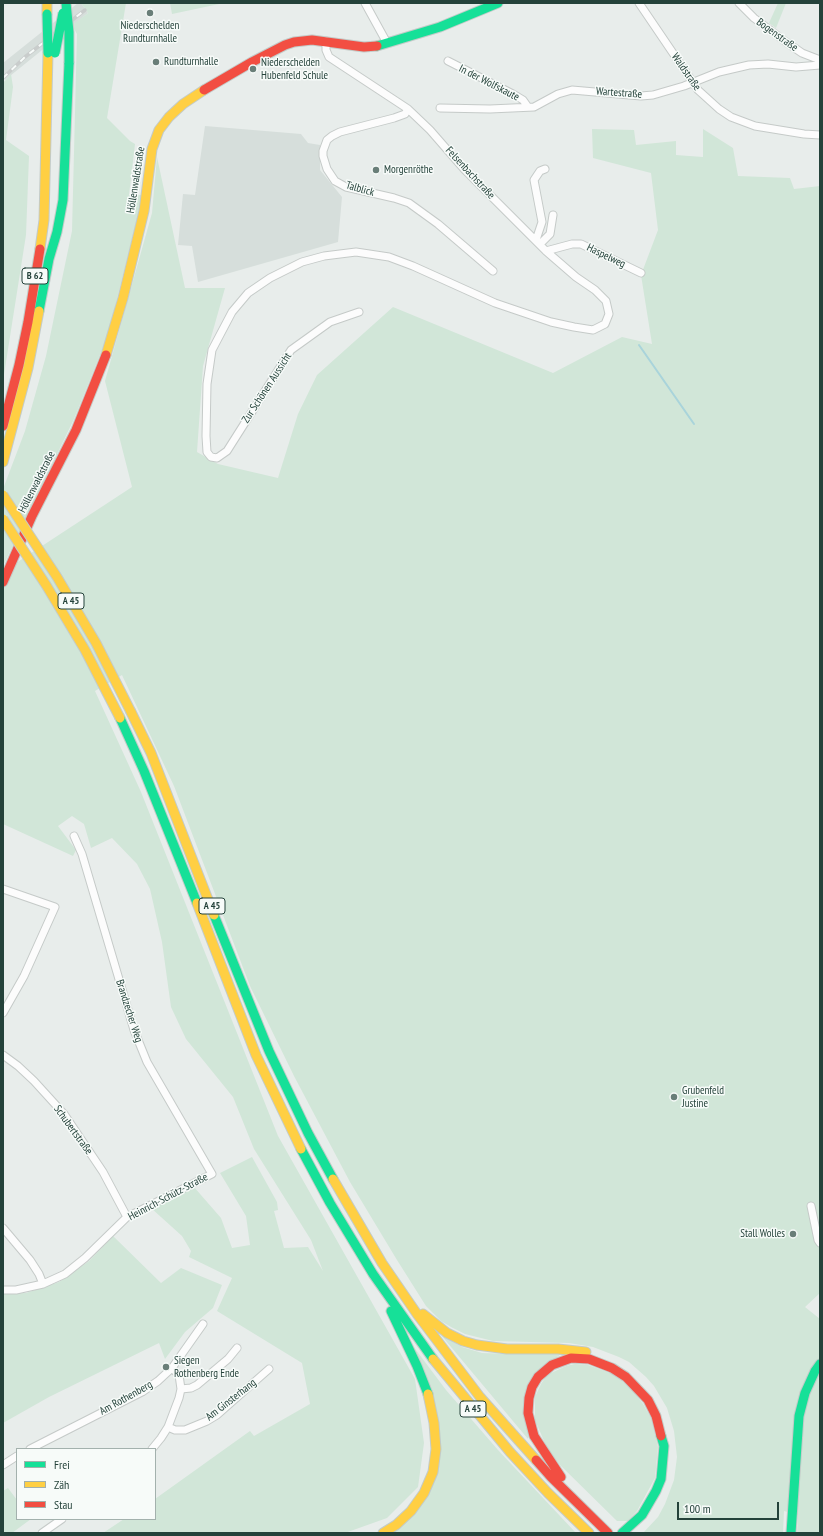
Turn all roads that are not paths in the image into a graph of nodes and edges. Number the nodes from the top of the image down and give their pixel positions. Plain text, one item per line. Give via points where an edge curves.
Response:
1 (47, 3) edge
2 (66, 3) edge
3 (365, 3) edge
4 (498, 3) edge
5 (639, 3) edge
6 (739, 3) edge
7 (326, 41) junction
8 (387, 43) junction
9 (51, 53) junction
10 (820, 60) edge
11 (448, 62) dead end
12 (820, 65) edge
13 (693, 83) junction
14 (528, 107) junction
15 (440, 108) dead end
16 (408, 110) junction
17 (820, 135) edge
18 (545, 169) dead end
19 (553, 215) dead end
20 (538, 242) junction
21 (546, 251) junction
22 (49, 259) junction
23 (493, 271) dead end
24 (641, 273) dead end
25 (358, 312) dead end
26 (3, 426) edge
27 (207, 452) joint
28 (3, 462) edge
29 (3, 496) edge
30 (3, 519) edge
31 (3, 582) edge
32 (74, 836) dead end
33 (3, 889) edge
34 (3, 1013) edge
35 (3, 1055) edge
36 (212, 1174) joint
37 (811, 1206) dead end
38 (127, 1217) junction
39 (3, 1228) edge
40 (820, 1242) edge
41 (373, 1274) junction
42 (43, 1284) junction
43 (3, 1290) edge
44 (403, 1294) junction
45 (203, 1324) dead end
46 (237, 1348) dead end
47 (820, 1364) edge
48 (172, 1368) junction
49 (269, 1369) dead end
50 (181, 1389) junction
51 (168, 1427) junction
52 (32, 1448) edge
53 (153, 1448) edge
54 (16, 1457) edge
55 (3, 1465) edge
56 (589, 1515) junction
57 (61, 1520) edge
58 (605, 1530) edge
59 (42, 1533) edge
60 (383, 1533) edge
61 (589, 1533) edge
62 (622, 1533) edge
63 (633, 1533) edge
64 (792, 1533) edge

1 - 9 main road, bridge
2 - 9 main road, B 62, bridge
2 - 22 main road, B 62, bridge via 69,63 63,200
3 - 8 street
4 - 8 main road, Höllenwaldstraße via 440,27
5 - 13 street, Waldstraße
6 - 10 street, Bogenstraße via 754,18 792,46 809,57
7 - 8 main road, Höllenwaldstraße via 364,47
7 - 16 street, Felsenbachstraße via 329,57
7 - 31 main road, Höllenwaldstraße via 294,42 269,52 183,104 159,130 151,154 144,211 109,348 76,430 32,516
9 - 22 main road, B 62 via 54,182
9 - 26 main road, B 62 via 44,220 19,365
11 - 14 street, In der Wolfskaute via 513,94 523,100
12 - 13 street, Wartestraße via 749,65 719,72
13 - 14 street, Wartestraße via 641,96 572,90 558,94 534,107
13 - 17 street, Waldstraße via 708,100 731,117 743,122 775,130
14 - 15 street, Wartestraße
16 - 20 street, Felsenbachstraße
16 - 23 street, Talblick via 394,118 332,136 327,140 323,151 327,169 335,181 346,187 409,203
18 - 20 street via 540,171 534,180 542,222
19 - 20 street via 550,234
20 - 21 street, Felsenbachstraße
21 - 24 street, Haspelweg via 582,244
21 - 27 street, Felsenbachstraße via 606,301 609,314 605,324 593,330 551,322 495,303 414,266 356,252 302,262 270,278 248,293 232,312 212,350 209,369
22 - 28 main road, B 62 via 28,368
25 - 27 street, Zur Schönen Aussicht via 330,322 291,350 227,451 217,458 211,457
29 - 44 main road, A 45, bridge via 57,577 96,643 131,712 169,797 243,989 291,1100 343,1199
30 - 41 main road, A 45, bridge via 85,650 120,718 156,800 273,1093 316,1179
32 - 36 street, Brandzecher Weg via 82,854 140,1043 148,1062
33 - 34 street via 55,907 24,976
35 - 38 street, Schubertstraße via 34,1081 64,1114 103,1172
36 - 38 street, Heinrich-Schütz-Straße
37 - 40 street
38 - 42 street, Heinrich-Schütz-Straße via 65,1274
39 - 42 street via 30,1260
41 - 60 main road via 417,1366 432,1411 436,1436 433,1472 424,1493 407,1515
41 - 61 main road, A 45 via 425,1348 473,1409 548,1493
42 - 43 street, Heinrich-Schütz-Straße
44 - 56 main road, A 45 via 480,1397 551,1477
44 - 63 main road via 433,1323 463,1341 492,1348 558,1349 592,1353 625,1368 641,1381 655,1400 665,1422 670,1445 670,1462 659,1501 644,1524
45 - 48 street, Am Rothenberg
46 - 50 street via 197,1385
47 - 64 main road via 805,1393 799,1416
48 - 50 street via 179,1375
48 - 52 street, Am Rothenberg via 142,1392
49 - 51 street, Am Ginsterhang via 207,1421 185,1430
50 - 51 street
51 - 53 street
54 - 55 street
56 - 58 main road, A 45
56 - 62 main road via 542,1450 528,1413 530,1393 538,1377 552,1365 571,1358 583,1358 600,1363 626,1377 648,1400 656,1416 664,1446 661,1479 642,1515
57 - 59 street

